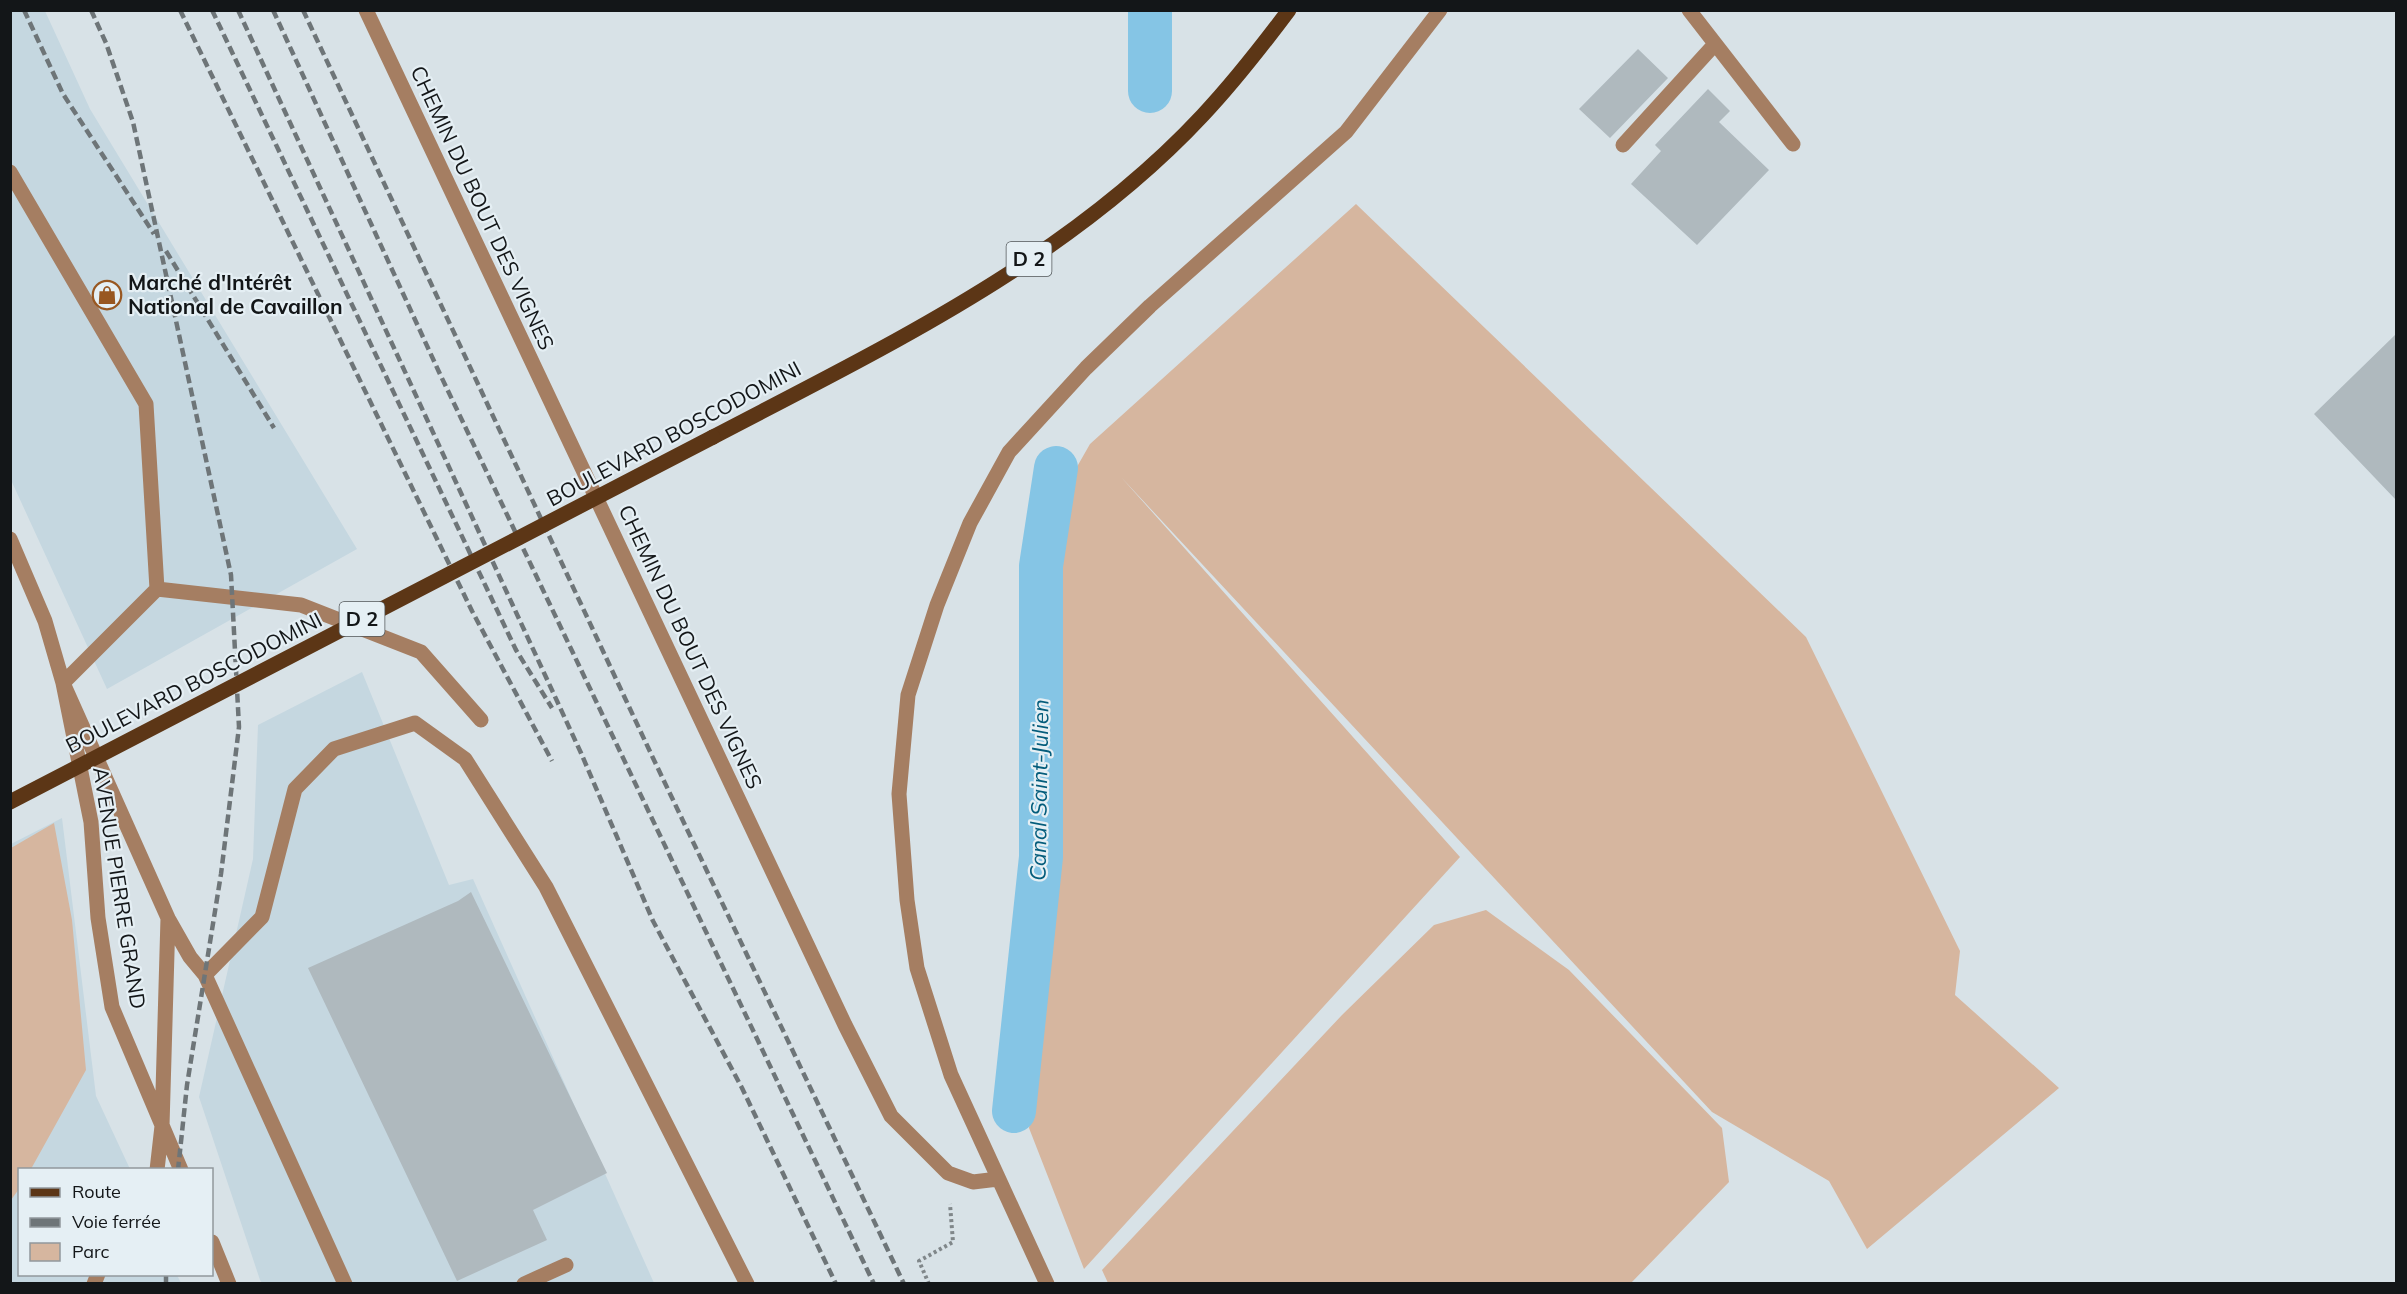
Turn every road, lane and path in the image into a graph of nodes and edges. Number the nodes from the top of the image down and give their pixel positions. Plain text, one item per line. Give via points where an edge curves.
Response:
1 (366, 10) edge
2 (1289, 10) edge
3 (1440, 10) edge
4 (1689, 10) edge
5 (1715, 44) junction
6 (1793, 144) dead end
7 (1623, 145) dead end
8 (10, 172) edge
9 (10, 539) edge
10 (157, 589) junction
11 (63, 683) junction
12 (481, 720) dead end
13 (10, 802) edge
14 (168, 918) junction
15 (205, 975) junction
16 (162, 1126) junction
17 (157, 1168) edge
18 (180, 1168) edge
19 (948, 1173) junction
20 (998, 1179) junction
21 (213, 1244) edge
22 (566, 1265) dead end
23 (229, 1284) edge
24 (345, 1284) edge
25 (524, 1284) edge
26 (747, 1284) edge
27 (929, 1284) edge
28 (1047, 1284) edge

1 - 19 street, CHEMIN DU BOUT DES VIGNES via 845,1025 891,1116
2 - 13 main road, BOULEVARD BOSCODOMINI / D 2, bridge via 1202,116 1103,206 1048,247 920,328
3 - 20 street via 1347,132 1150,306 1009,452 970,523 937,605 908,695 899,794 908,900 917,969 951,1075
4 - 5 street
5 - 6 street
5 - 7 street
8 - 10 street via 146,404
9 - 11 street, AVENUE PIERRE GRAND via 45,621
10 - 11 street
10 - 12 street via 301,605 421,652
11 - 14 street
11 - 16 street, AVENUE PIERRE GRAND via 91,822 98,918 112,1007
14 - 15 street
14 - 16 street
15 - 24 street
15 - 26 street via 262,917 296,789 334,749 415,723 465,759 546,887
16 - 17 street
16 - 18 street, AVENUE PIERRE GRAND
19 - 20 street, CHEMIN DU BOUT DES VIGNES via 973,1182
19 - 27 path via 953,1242 919,1261
20 - 28 street
21 - 23 street
22 - 25 street

